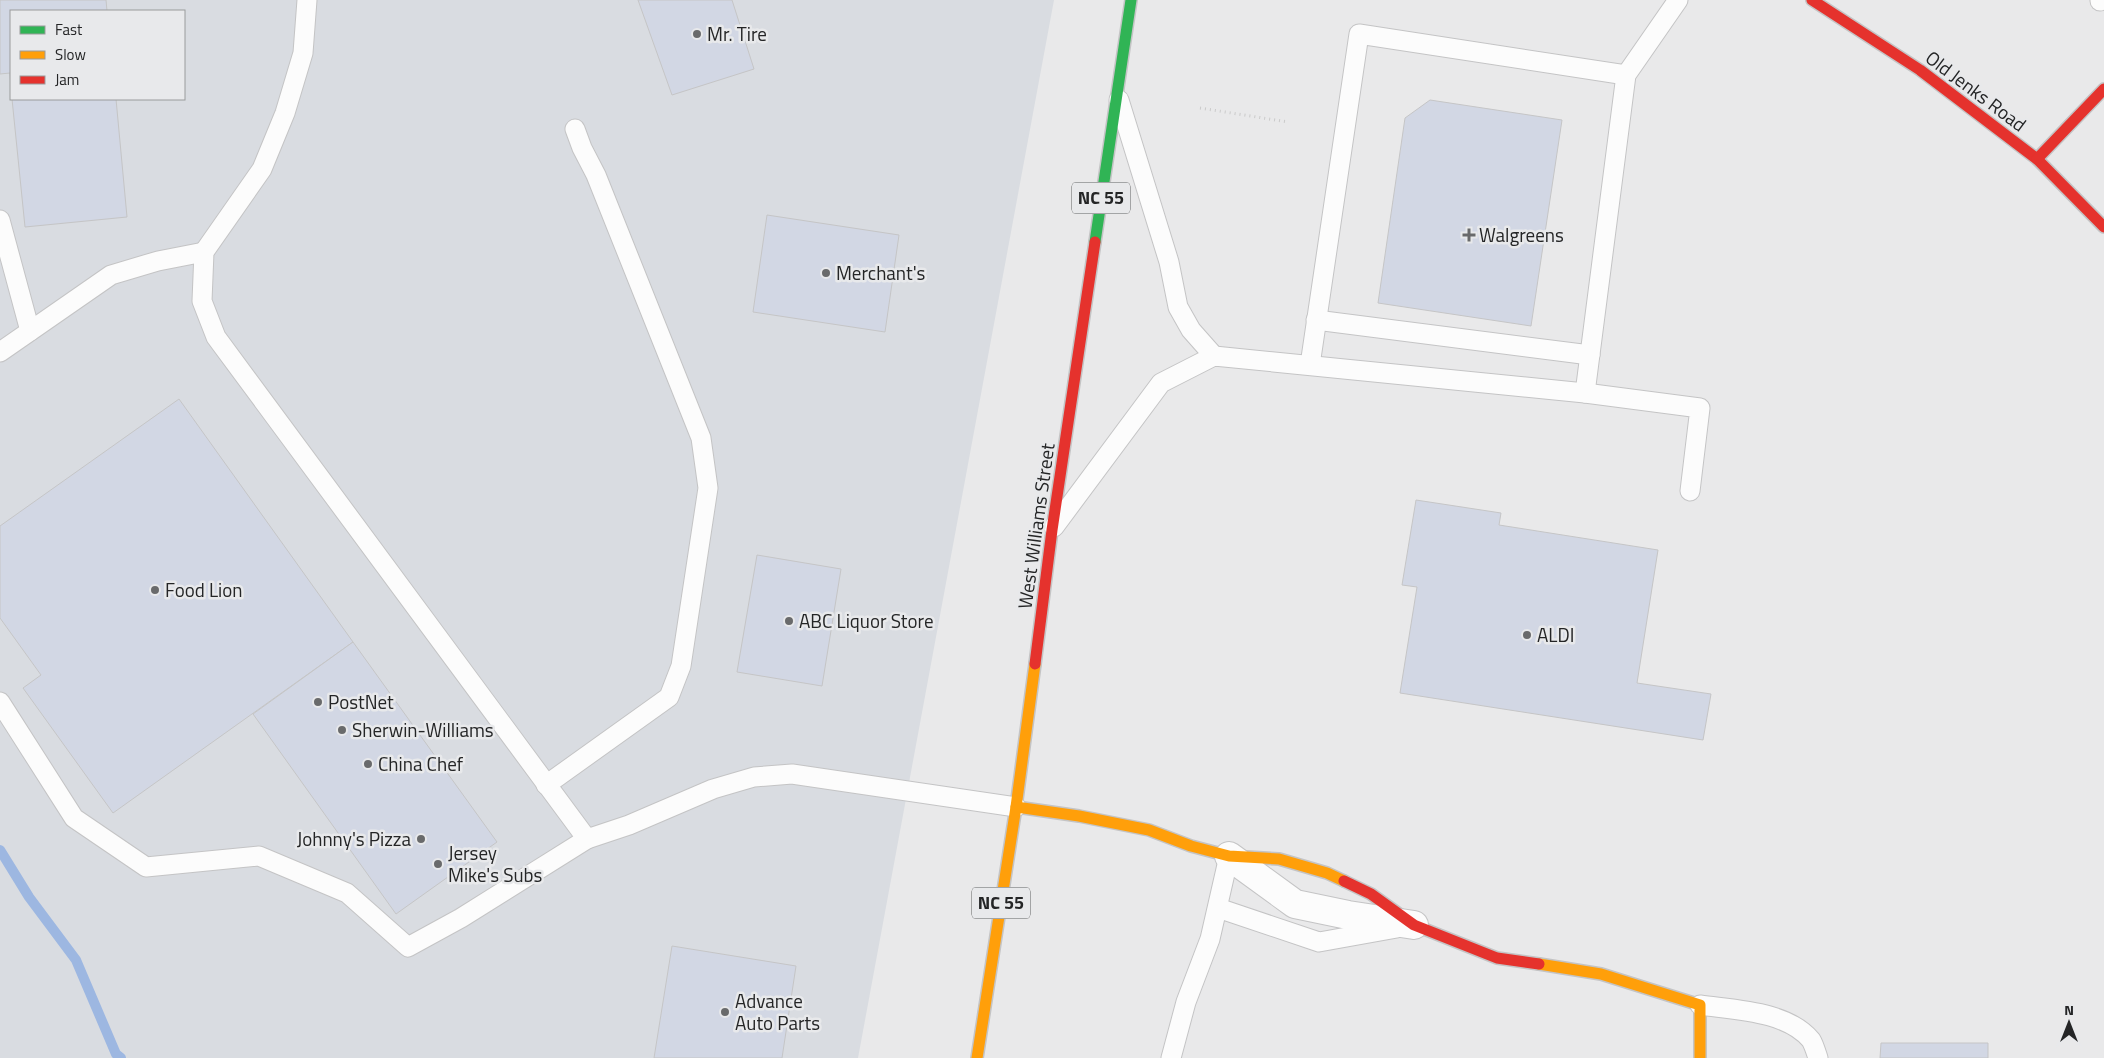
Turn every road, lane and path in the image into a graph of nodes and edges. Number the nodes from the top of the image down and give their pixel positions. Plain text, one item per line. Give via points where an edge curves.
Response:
1 (306, 0) edge
2 (1131, 0) edge
3 (1678, 0) edge
4 (1812, 0) edge
5 (1626, 75) junction
6 (2104, 89) edge
7 (1116, 93) junction
8 (1200, 108) dead end
9 (1288, 122) dead end
10 (576, 129) dead end
11 (2037, 159) junction
12 (0, 220) edge
13 (2104, 227) edge
14 (204, 252) junction
15 (1316, 320) junction
16 (30, 331) junction
17 (0, 352) edge
18 (1590, 355) junction
19 (1214, 356) junction
20 (1310, 365) junction
21 (1585, 393) junction
22 (1690, 491) dead end
23 (1052, 530) junction
24 (0, 702) edge
25 (546, 785) junction
26 (1016, 807) junction
27 (587, 839) junction
28 (1229, 856) junction
29 (1218, 908) junction
30 (1414, 925) junction
31 (1700, 1005) junction
32 (977, 1058) edge
33 (1171, 1058) edge
34 (1700, 1058) edge
35 (1818, 1058) edge

1 - 14 lane via 303,53 285,113 262,169
2 - 7 street, West Williams Street / NC 55
3 - 5 lane
4 - 11 street, Old Jenks Road via 1920,70
5 - 15 lane via 1359,34
5 - 18 lane
6 - 11 street
7 - 19 lane via 1169,262 1178,307 1191,330
7 - 23 street, West Williams Street / NC 55
8 - 9 path
10 - 25 lane via 701,438 708,488 681,666 670,697
11 - 13 street, Old Jenks Road
12 - 16 lane
14 - 16 lane via 111,275
14 - 25 lane via 202,301 216,337
15 - 18 lane
15 - 20 lane
16 - 17 lane
18 - 21 lane
19 - 20 lane
19 - 23 lane via 1161,383
20 - 21 lane
21 - 22 lane via 1700,408
23 - 26 street, West Williams Street / NC 55
24 - 27 lane via 74,818 146,867 260,856 347,893 408,947 461,918
25 - 27 lane
26 - 27 lane via 792,774 754,777 713,789
26 - 28 street via 1149,830
26 - 32 street, West Williams Street / NC 55
28 - 29 lane
28 - 30 street via 1279,859 1327,873 1371,894
28 - 30 street via 1295,904
29 - 30 lane via 1319,942
29 - 33 lane
30 - 31 street via 1497,958 1601,974
31 - 34 street
31 - 35 lane via 1764,1014 1797,1027 1812,1041

